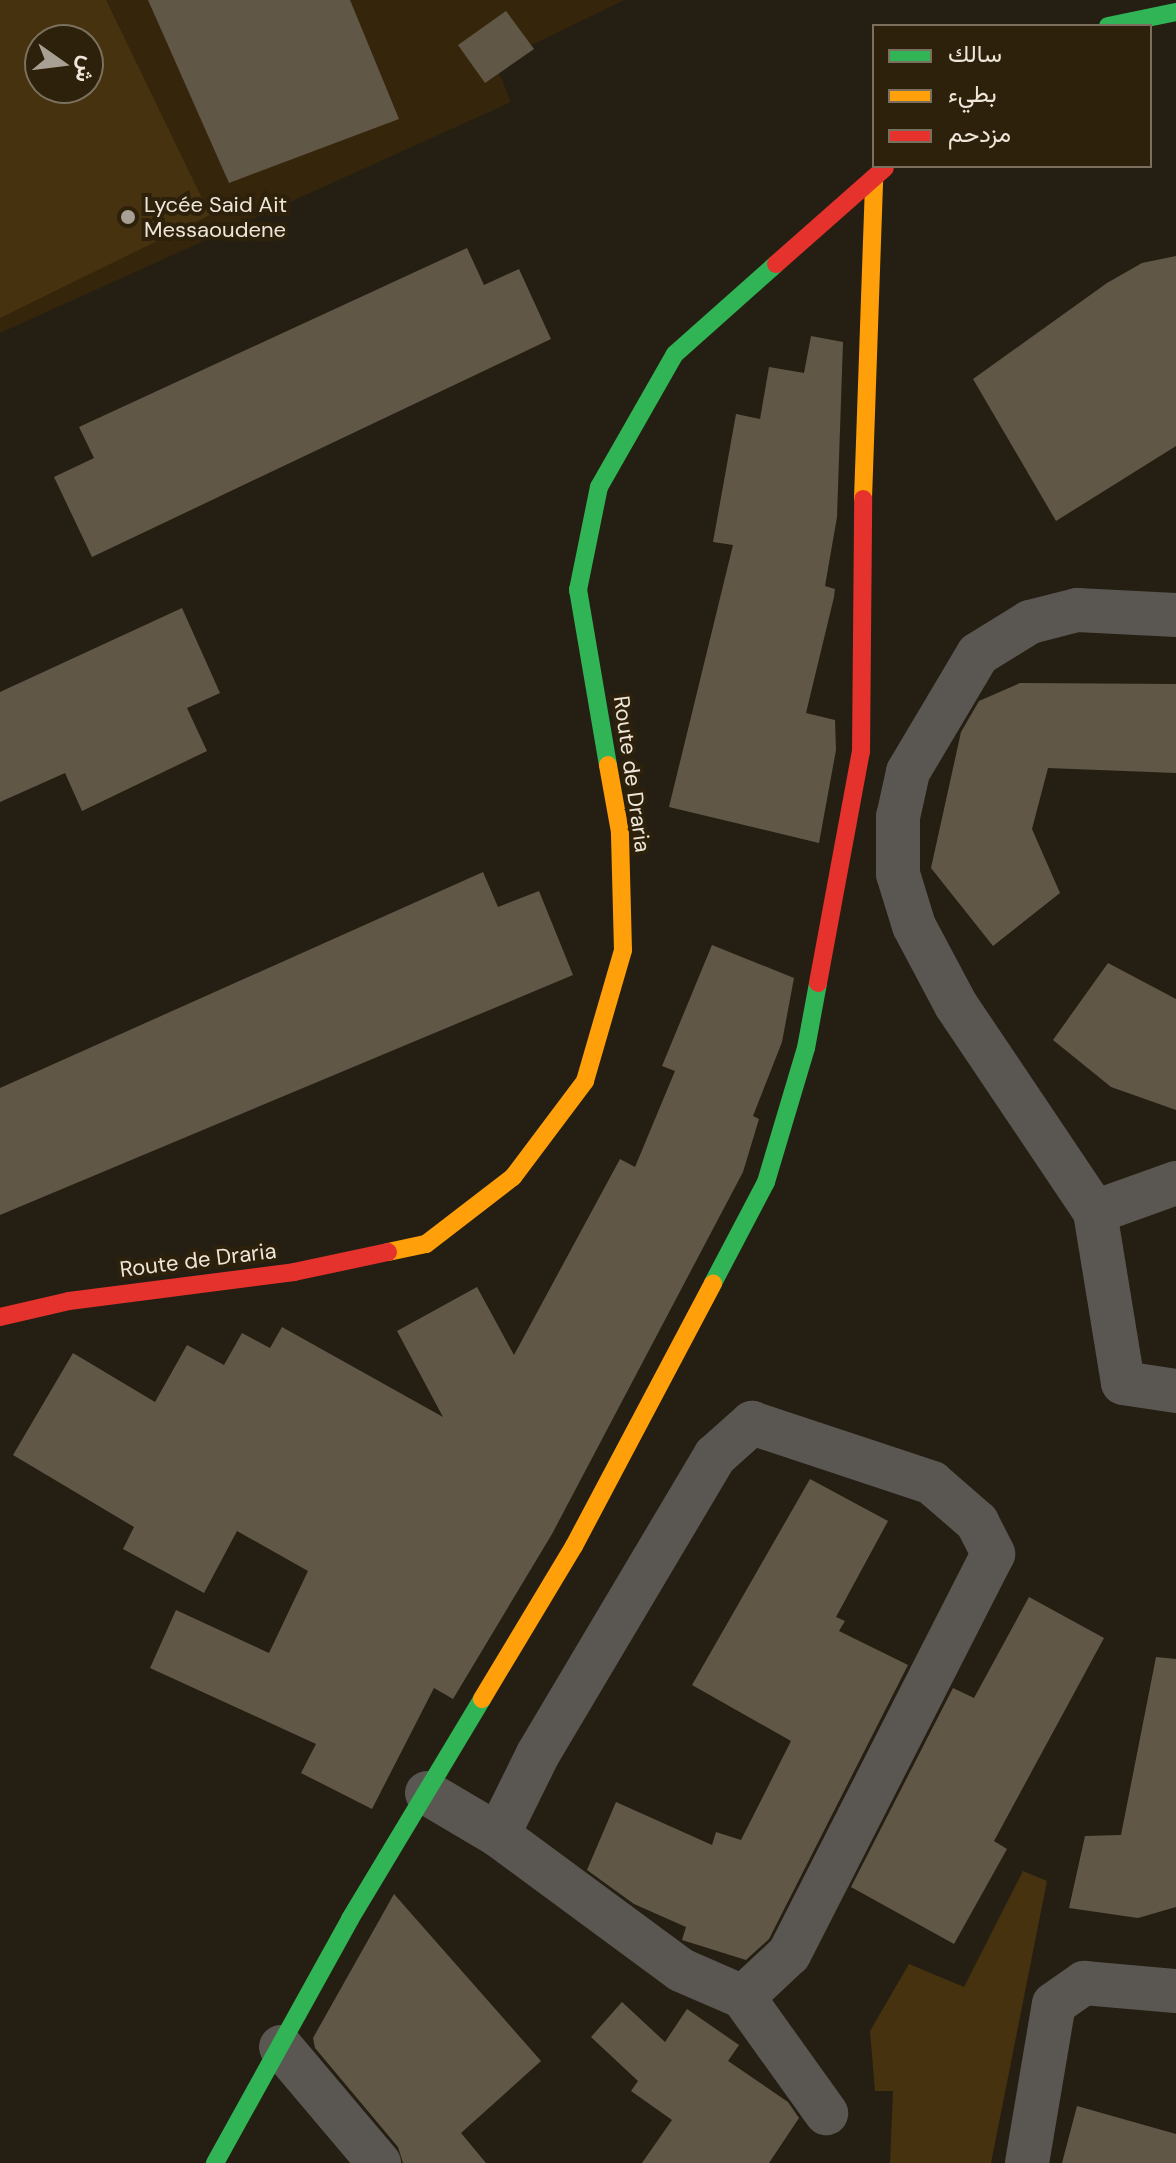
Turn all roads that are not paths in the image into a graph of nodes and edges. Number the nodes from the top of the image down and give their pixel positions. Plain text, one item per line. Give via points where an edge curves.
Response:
1 (1176, 12) edge
2 (1118, 24) edge
3 (881, 173) edge
4 (1176, 615) edge
5 (1176, 1183) edge
6 (1095, 1212) junction
7 (0, 1317) edge
8 (1176, 1391) edge
9 (427, 1793) junction
10 (498, 1835) junction
11 (1176, 1991) edge
12 (743, 1997) junction
13 (281, 2047) junction
14 (826, 2113) dead end
15 (215, 2163) edge
16 (379, 2163) edge
17 (1027, 2163) edge

1 - 2 street
3 - 7 street, Route de Draria via 675,354 599,487 578,590 620,832 623,950 585,1081 513,1177 426,1244 294,1272 69,1301
3 - 9 street via 858,638 861,752 806,1048 766,1182 574,1546
4 - 6 street via 1077,610 1030,622 978,654 908,772 898,817 898,874 914,926 956,1005
5 - 6 street
6 - 8 street via 1123,1383
9 - 10 street
9 - 13 street
10 - 12 street via 681,1970
10 - 12 street via 538,1754 715,1456 752,1423 932,1483 977,1522 993,1554 789,1954
11 - 17 street via 1084,1983 1054,2004
12 - 14 street
13 - 15 street
13 - 16 street

